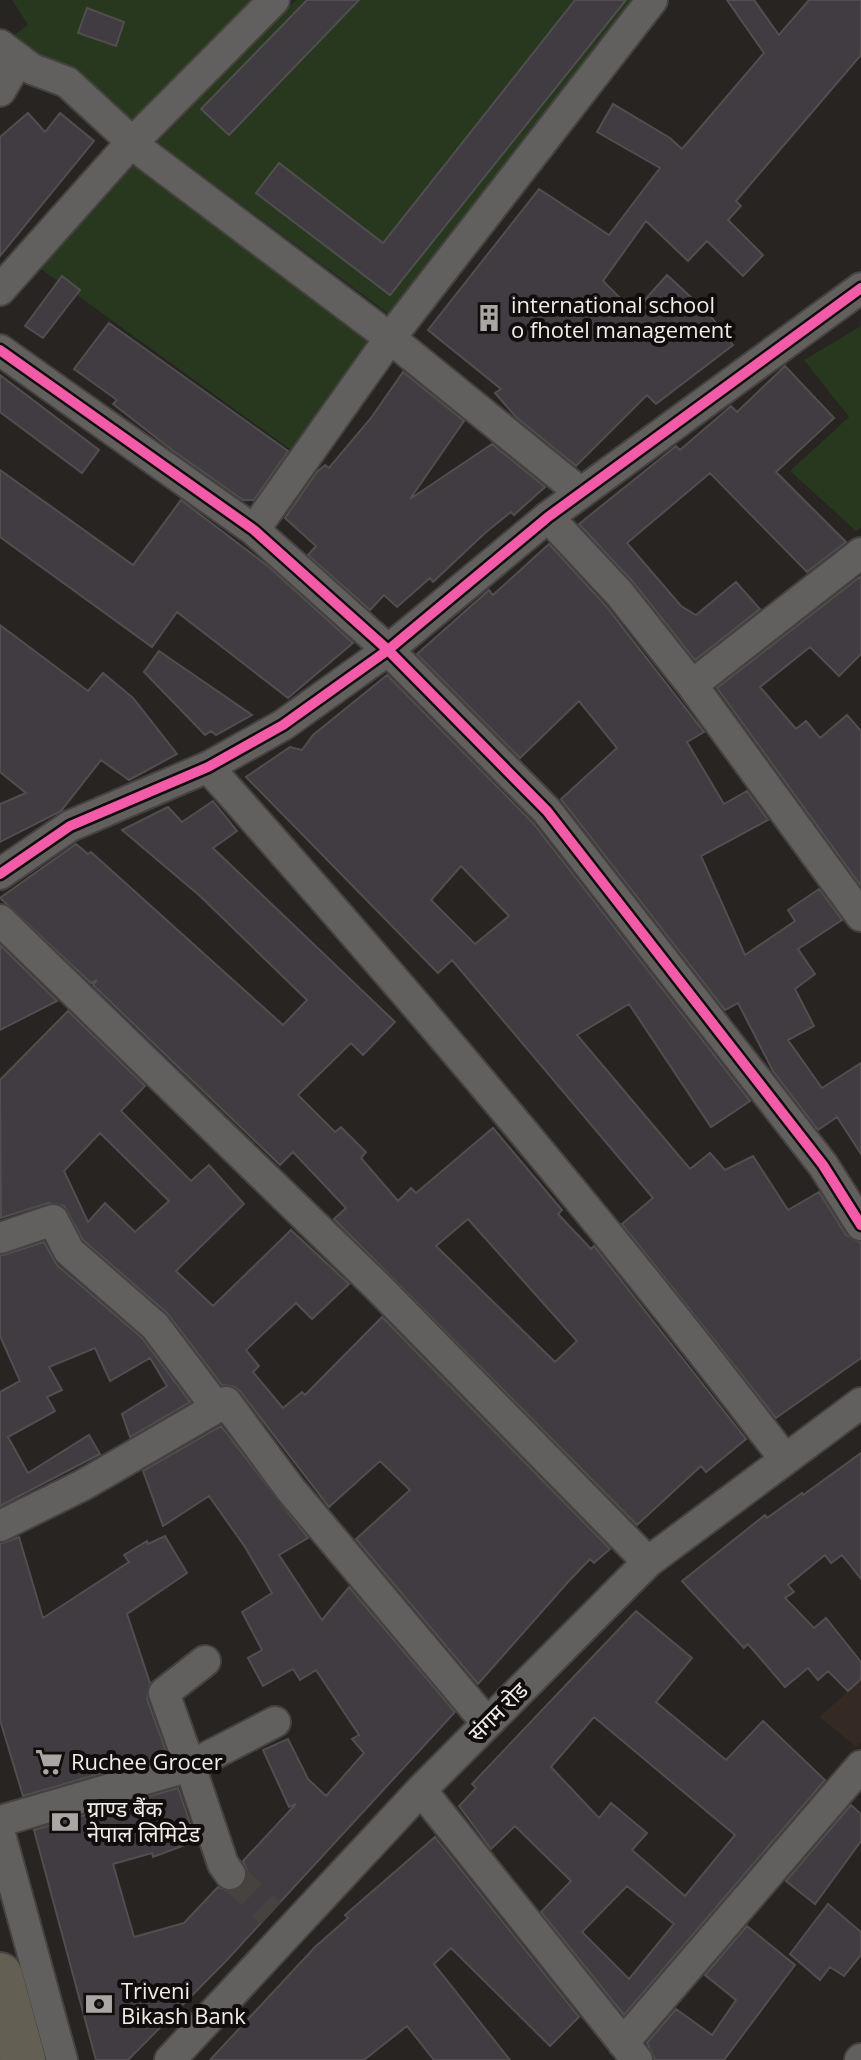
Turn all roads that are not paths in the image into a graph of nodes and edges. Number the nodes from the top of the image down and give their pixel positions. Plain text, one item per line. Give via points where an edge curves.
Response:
1 (274, 0) edge
2 (652, 0) edge
3 (9, 52) edge
4 (0, 91) edge
5 (133, 144) junction
6 (861, 288) edge
7 (0, 290) edge
8 (390, 338) junction
9 (0, 350) edge
10 (581, 493) junction
11 (548, 517) junction
12 (254, 530) junction
13 (861, 553) edge
14 (388, 650) junction
15 (692, 685) junction
16 (208, 767) junction
17 (0, 874) edge
18 (861, 916) edge
19 (0, 920) edge
20 (861, 1225) edge
21 (0, 1238) edge
22 (861, 1403) edge
23 (217, 1408) junction
24 (784, 1458) junction
25 (0, 1526) edge
26 (648, 1562) junction
27 (205, 1661) dead end
28 (275, 1722) dead end
29 (487, 1723) junction
30 (190, 1766) junction
31 (861, 1766) edge
32 (421, 1790) junction
33 (0, 1821) edge
34 (0, 1834) edge
35 (230, 1874) tunnel mouth
36 (0, 1975) edge
37 (630, 2052) edge
38 (23, 2060) edge
39 (62, 2060) edge
40 (170, 2060) edge

1 - 5 street
2 - 8 street
3 - 4 street
3 - 5 street via 32,69 67,82
5 - 7 street
5 - 8 street
6 - 10 street
8 - 10 street
8 - 12 street
9 - 12 street
10 - 11 street
11 - 14 street
11 - 15 street via 620,594
12 - 14 street
13 - 15 street
14 - 16 street via 283,725
14 - 20 street via 547,811 823,1165
15 - 18 street
16 - 17 street via 70,826
16 - 24 street via 416,1001 690,1334
19 - 26 street via 379,1288
21 - 23 street via 53,1220 69,1251 155,1326
22 - 24 street, संगम रोड
23 - 25 street
23 - 29 street via 226,1402 291,1490
24 - 26 street, संगम रोड
26 - 29 street, संगम रोड
27 - 30 street via 164,1693
28 - 30 street
29 - 32 street, संगम रोड
30 - 33 street
30 - 35 street
31 - 37 street
32 - 37 street
32 - 40 street, संगम रोड via 282,1922
34 - 39 street
36 - 38 highway

